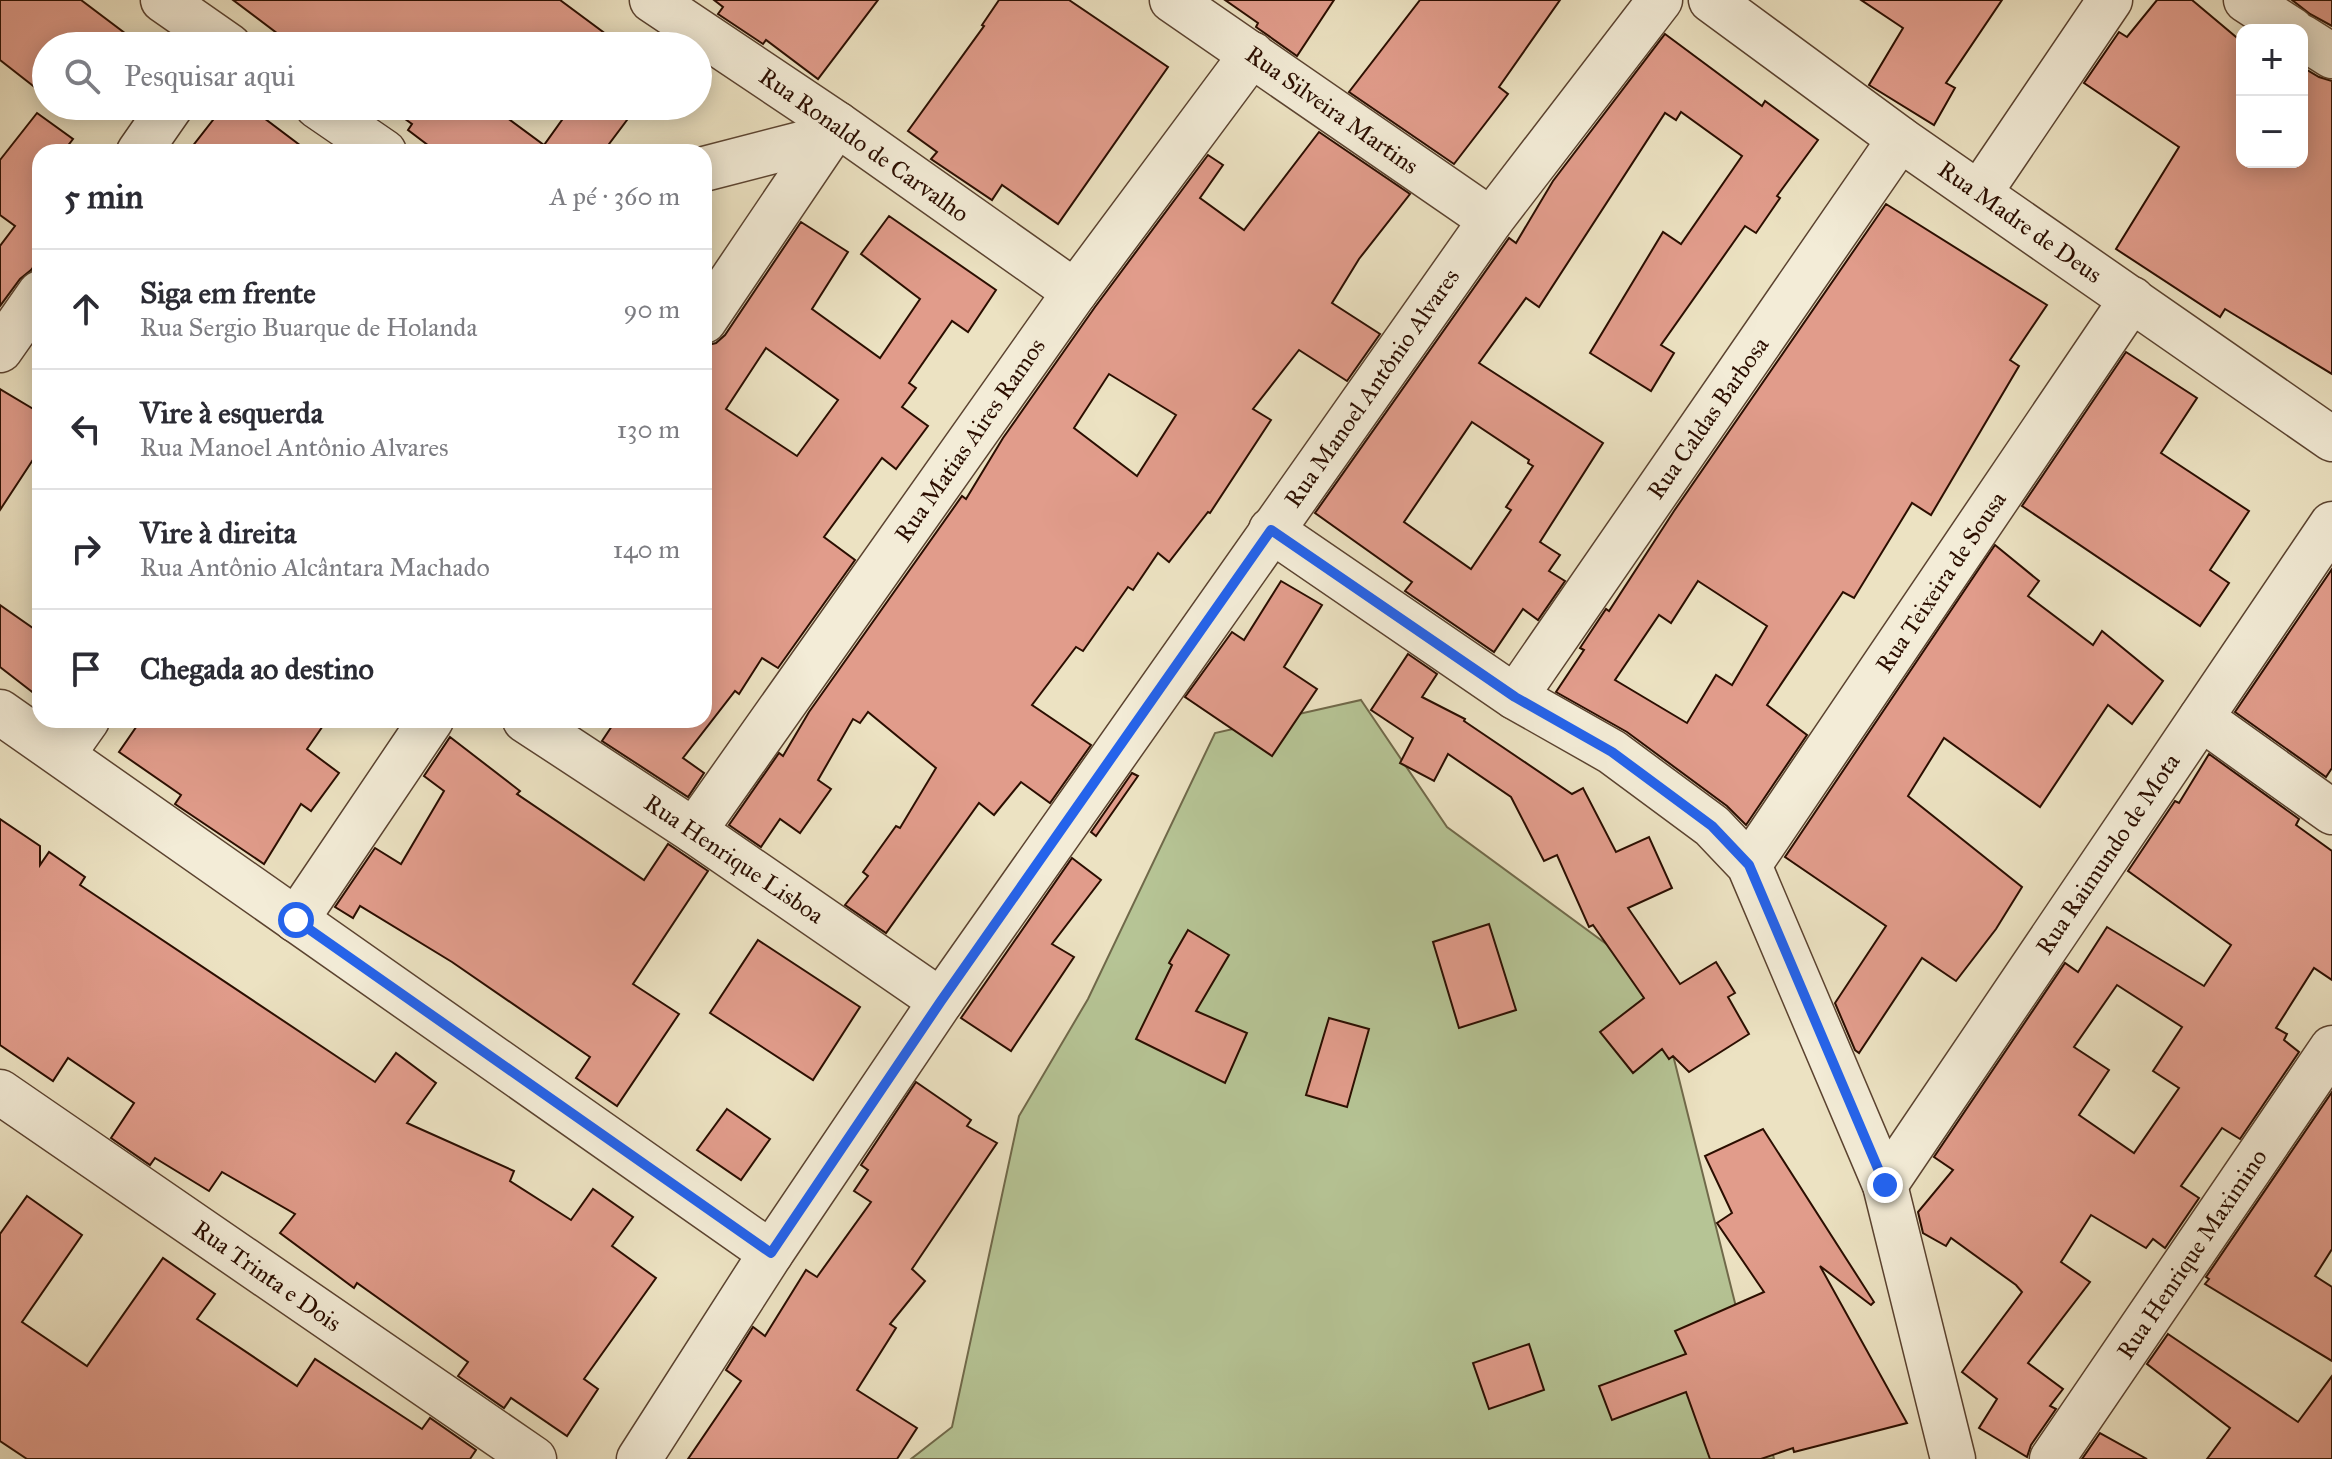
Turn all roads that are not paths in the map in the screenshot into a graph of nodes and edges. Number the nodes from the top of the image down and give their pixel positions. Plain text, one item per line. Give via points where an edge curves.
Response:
1 (163, 0) edge
2 (652, 0) edge
3 (1172, 0) edge
4 (1660, 0) edge
5 (2110, 0) edge
6 (2246, 0) edge
7 (1729, 5) edge
8 (2283, 24) edge
9 (205, 32) edge
10 (696, 32) edge
11 (2308, 41) edge
12 (712, 44) edge
13 (1252, 54) junction
14 (2332, 56) edge
15 (161, 120) edge
16 (337, 120) edge
17 (832, 131) junction
18 (1900, 139) junction
19 (145, 144) edge
20 (372, 144) edge
21 (712, 167) edge
22 (1980, 192) junction
23 (1491, 220) junction
24 (1075, 292) junction
25 (2132, 299) junction
26 (32, 304) edge
27 (712, 309) edge
28 (0, 350) edge
29 (2332, 439) edge
30 (2332, 524) edge
31 (1271, 530) junction
32 (1515, 697) junction
33 (0, 712) edge
34 (2201, 718) junction
35 (32, 723) edge
36 (48, 728) edge
37 (426, 728) edge
38 (537, 728) edge
39 (75, 737) edge
40 (2332, 812) edge
41 (694, 831) junction
42 (1749, 865) junction
43 (296, 920) junction
44 (941, 1001) junction
45 (2332, 1048) edge
46 (0, 1092) edge
47 (1885, 1185) junction
48 (771, 1253) junction
49 (534, 1459) edge
50 (639, 1459) edge
51 (1953, 1459) edge
52 (2052, 1459) edge

1 - 9 street
2 - 10 street, Rua Ronaldo de Carvalho
3 - 13 street, Rua Silveira Martins
4 - 23 street, Rua Manoel Antônio Alvares
5 - 22 street
6 - 8 street
7 - 18 street, Rua Madre de Deus
11 - 14 street
12 - 17 street, Rua Ronaldo de Carvalho
13 - 23 street, Rua Silveira Martins
13 - 24 street, Rua Matias Aires Ramos
15 - 19 street
16 - 20 street
17 - 21 street
17 - 24 street, Rua Ronaldo de Carvalho
17 - 27 street
18 - 22 street, Rua Madre de Deus
18 - 32 street, Rua Caldas Barbosa
22 - 25 street, Rua Madre de Deus
23 - 31 street, Rua Manoel Antônio Alvares
24 - 41 street, Rua Matias Aires Ramos
25 - 29 street, Rua Madre de Deus
25 - 42 street, Rua Teixeira de Sousa
26 - 28 street
30 - 34 street, Rua Raimundo de Mota
31 - 32 street
31 - 44 street, Rua Manoel Antônio Alvares
32 - 42 street via 1612,752 1712,826
33 - 35 street
34 - 40 street
34 - 47 street, Rua Raimundo de Mota
36 - 39 street
37 - 43 street
38 - 41 street, Rua Henrique Lisboa
39 - 43 street
41 - 44 street, Rua Henrique Lisboa
42 - 47 street
43 - 48 street
44 - 48 street, Rua Manoel Antônio Alvares
45 - 52 street, Rua Henrique Maximino
46 - 49 street, Rua Trinta e Dois
47 - 51 street
48 - 50 street, Rua Manoel Antônio Alvares

